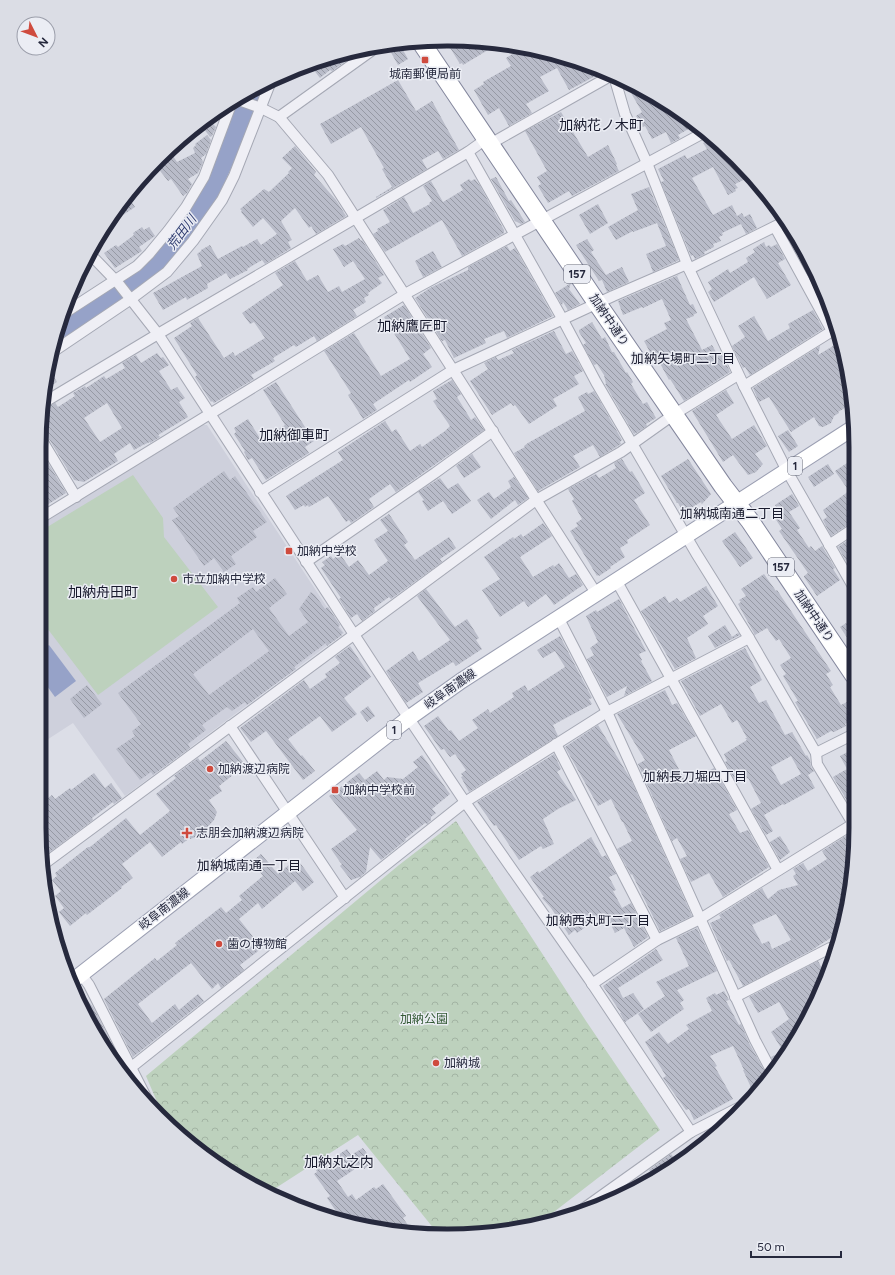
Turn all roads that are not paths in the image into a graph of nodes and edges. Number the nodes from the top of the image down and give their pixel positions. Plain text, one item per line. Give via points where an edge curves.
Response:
1 (424, 47) edge
2 (366, 55) edge
3 (606, 79) edge
4 (615, 83) edge
5 (267, 89) edge
6 (243, 102) edge
7 (258, 107) junction
8 (231, 110) edge
9 (279, 117) junction
10 (699, 135) edge
11 (488, 142) junction
12 (468, 152) junction
13 (647, 163) junction
14 (356, 217) junction
15 (542, 220) junction
16 (780, 224) edge
17 (514, 235) junction
18 (94, 258) edge
19 (688, 266) junction
20 (117, 282) junction
21 (405, 294) junction
22 (129, 297) junction
23 (597, 304) junction
24 (71, 310) edge
25 (825, 310) edge
26 (563, 320) junction
27 (832, 332) edge
28 (158, 334) junction
29 (59, 347) edge
30 (453, 370) junction
31 (738, 375) junction
32 (744, 386) junction
33 (49, 401) edge
34 (210, 414) junction
35 (673, 415) junction
36 (493, 431) junction
37 (848, 431) edge
38 (633, 444) junction
39 (46, 447) edge
40 (787, 471) junction
41 (260, 492) junction
42 (76, 497) junction
43 (536, 500) junction
44 (737, 504) junction
45 (46, 515) edge
46 (849, 532) edge
47 (686, 536) junction
48 (829, 545) junction
49 (306, 562) junction
50 (849, 579) edge
51 (616, 580) junction
52 (596, 593) junction
53 (558, 618) junction
54 (353, 635) junction
55 (749, 638) junction
56 (849, 669) edge
57 (671, 679) junction
58 (607, 712) junction
59 (409, 718) junction
60 (230, 726) junction
61 (849, 736) edge
62 (556, 744) junction
63 (816, 753) junction
64 (465, 802) junction
65 (288, 812) junction
66 (849, 818) edge
67 (849, 829) edge
68 (48, 861) edge
69 (778, 870) junction
70 (345, 898) junction
71 (700, 919) junction
72 (656, 940) junction
73 (830, 948) dead end
74 (76, 978) edge
75 (592, 984) junction
76 (735, 997) junction
77 (769, 1067) edge
78 (128, 1070) edge
79 (730, 1112) edge
80 (691, 1132) junction
81 (595, 1201) edge

1 - 11 highway, 加納中通り / 157
2 - 9 street
3 - 11 street
4 - 13 street via 625,114
5 - 7 street
6 - 7 street
7 - 9 street
7 - 22 street via 234,176 217,208 166,272
8 - 20 street via 204,177 186,207 149,254
9 - 14 street via 328,175
10 - 13 street
11 - 12 street
11 - 15 highway, 加納中通り / 157
12 - 14 street
12 - 17 street
13 - 15 street
13 - 19 street
14 - 21 street
14 - 28 street
15 - 17 street
15 - 23 highway, 加納中通り / 157
16 - 19 street
16 - 25 street
17 - 21 street
17 - 26 street
18 - 20 street
19 - 23 street
19 - 31 street
20 - 22 street
20 - 24 street
21 - 30 street
21 - 34 street
22 - 28 street
22 - 29 street
23 - 26 street
23 - 35 highway, 加納中通り / 157
26 - 30 street
26 - 38 street
27 - 32 street
28 - 33 street
28 - 34 street
30 - 36 street
30 - 41 street
31 - 32 street
31 - 35 street
32 - 40 street
34 - 41 street
34 - 42 street
35 - 38 street
35 - 44 highway, 加納中通り / 157
36 - 43 street
36 - 49 street
37 - 40 main road, 岐阜南濃線 / 1
38 - 43 street
38 - 47 street
39 - 42 street
40 - 44 main road, 岐阜南濃線 / 1
40 - 48 street
41 - 49 street
42 - 45 street
43 - 52 street
43 - 54 street
44 - 47 main road, 岐阜南濃線 / 1
44 - 56 highway, 加納中通り / 157
46 - 48 street
47 - 51 main road, 岐阜南濃線 / 1
47 - 55 street
48 - 50 street
49 - 54 street
51 - 52 main road, 岐阜南濃線 / 1
51 - 57 street
52 - 53 main road, 岐阜南濃線 / 1
53 - 58 street
53 - 59 main road, 岐阜南濃線 / 1
54 - 59 street
54 - 60 street
55 - 57 street
55 - 63 street
57 - 58 street
57 - 69 street
58 - 62 street
58 - 71 street
59 - 64 street
59 - 65 main road, 岐阜南濃線 / 1
60 - 65 street
60 - 68 street
61 - 63 street
62 - 64 street
62 - 72 street
63 - 66 street via 817,764
64 - 70 street
64 - 75 street
65 - 70 street
65 - 74 main road, 岐阜南濃線 / 1
67 - 69 street
69 - 71 street
70 - 78 street
71 - 72 street
71 - 76 street
72 - 75 street
73 - 76 street
74 - 78 street via 89,984
75 - 80 street
76 - 77 street
79 - 80 street
80 - 81 street

